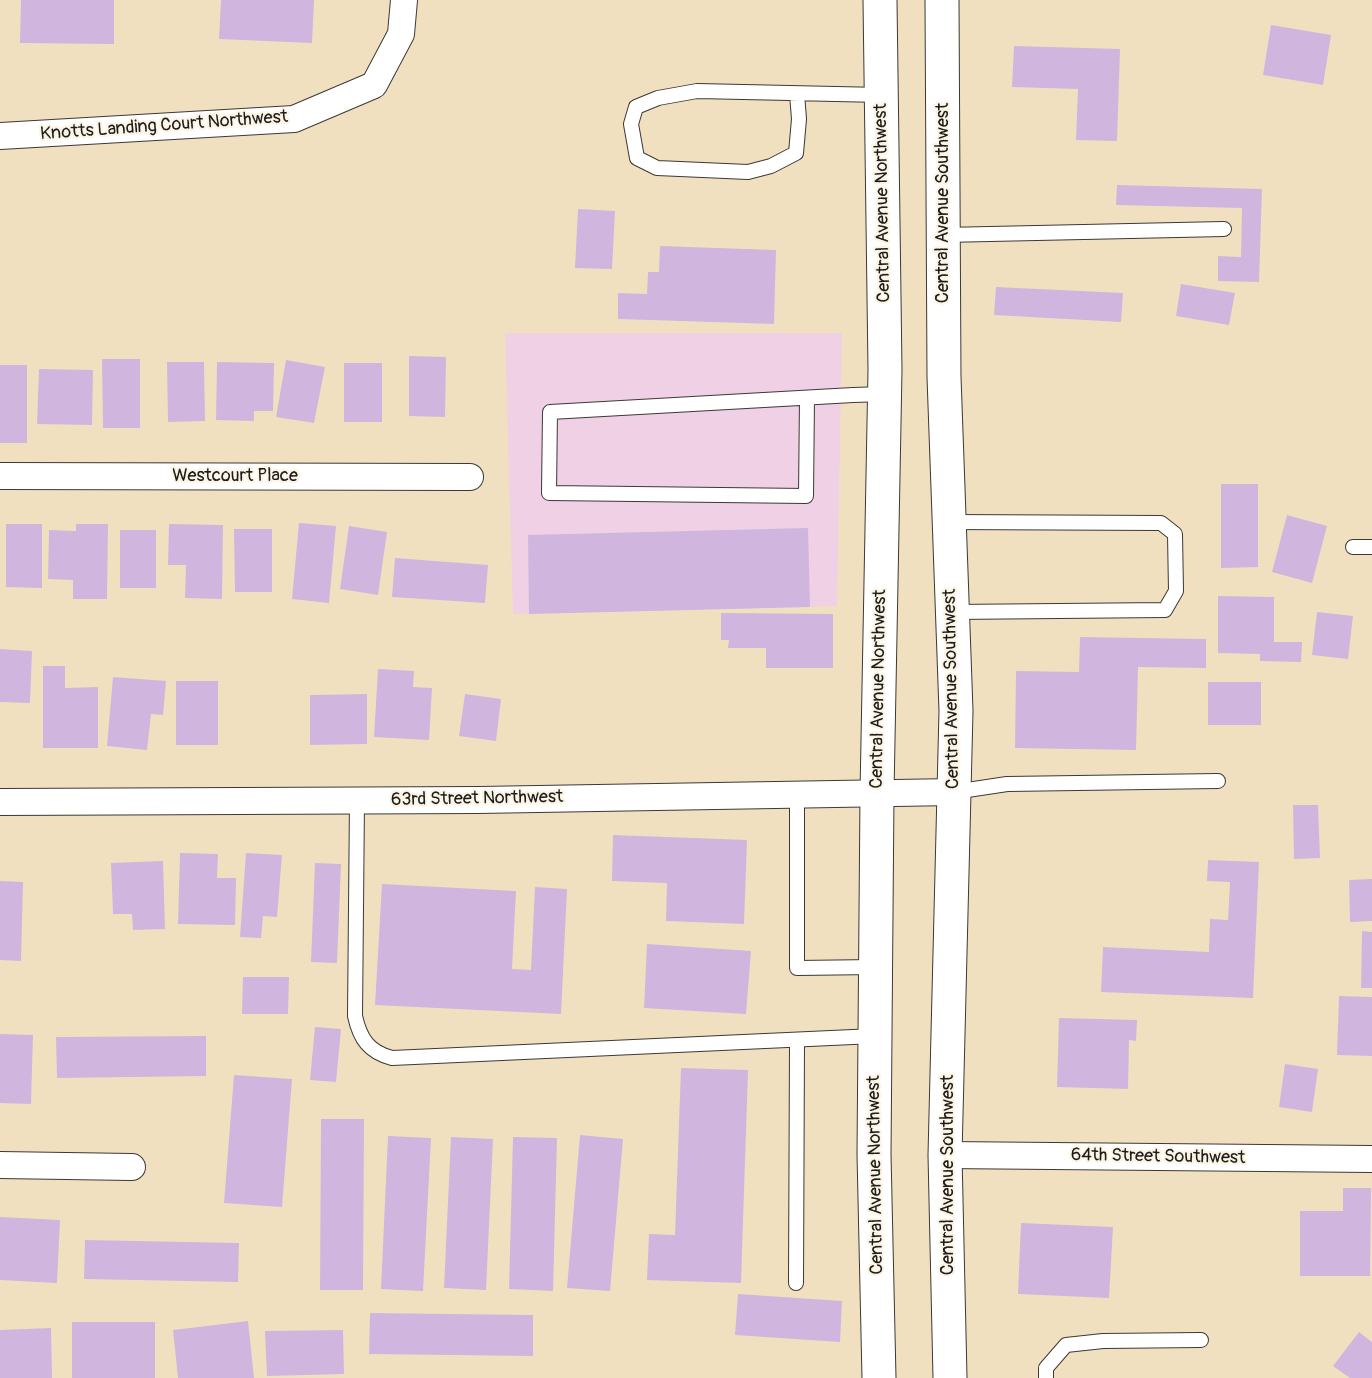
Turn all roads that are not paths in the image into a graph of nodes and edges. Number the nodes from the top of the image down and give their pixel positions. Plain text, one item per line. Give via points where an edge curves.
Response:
1 (404, 0) edge
2 (880, 0) edge
3 (942, 0) edge
4 (797, 94) junction
5 (882, 95) junction
6 (0, 136) edge
7 (1224, 229) dead end
8 (943, 235) junction
9 (884, 394) junction
10 (807, 398) junction
11 (0, 476) edge
12 (470, 477) dead end
13 (949, 522) junction
14 (1353, 547) dead end
15 (1372, 547) edge
16 (952, 612) junction
17 (1218, 781) dead end
18 (954, 792) junction
19 (877, 793) junction
20 (797, 794) junction
21 (357, 800) junction
22 (0, 802) edge
23 (875, 967) junction
24 (875, 1036) junction
25 (797, 1041) junction
26 (945, 1155) junction
27 (1372, 1159) edge
28 (0, 1165) edge
29 (132, 1167) dead end
30 (796, 1283) dead end
31 (1201, 1340) dead end
32 (879, 1378) edge
33 (950, 1378) edge
34 (1046, 1378) edge

1 - 6 street, Knotts Landing Court Northwest via 401,34 374,85 294,119
2 - 5 main road, Central Avenue Northwest
3 - 8 main road, Central Avenue Southwest
4 - 4 lane via 697,91 658,98 636,107 631,124 637,158 657,168 748,171 771,166 796,153
4 - 5 lane
5 - 9 main road, Central Avenue Northwest
7 - 8 lane
8 - 13 main road, Central Avenue Southwest
9 - 10 lane
9 - 19 main road, Central Avenue Northwest
10 - 10 lane via 550,412 549,493 806,496
11 - 12 street, Westcourt Place
13 - 16 main road, Central Avenue Southwest
13 - 16 lane via 1161,523 1175,534 1176,591 1165,610
14 - 15 lane
16 - 18 main road, Central Avenue Southwest
17 - 18 lane via 1007,784
18 - 19 street, 63rd Street Northwest
18 - 26 main road, Central Avenue Southwest
19 - 20 street, 63rd Street Northwest
19 - 23 main road, Central Avenue Northwest
20 - 21 street, 63rd Street Northwest
20 - 23 lane via 797,968
21 - 22 street, 63rd Street Northwest
21 - 25 lane via 355,1016 365,1044 379,1054 392,1058
23 - 24 main road, Central Avenue Northwest
24 - 25 lane
24 - 32 main road, Central Avenue Northwest
25 - 30 lane
26 - 27 street, 64th Street Southwest
26 - 33 main road, Central Avenue Southwest
28 - 29 street
31 - 34 lane via 1066,1345 1046,1368

